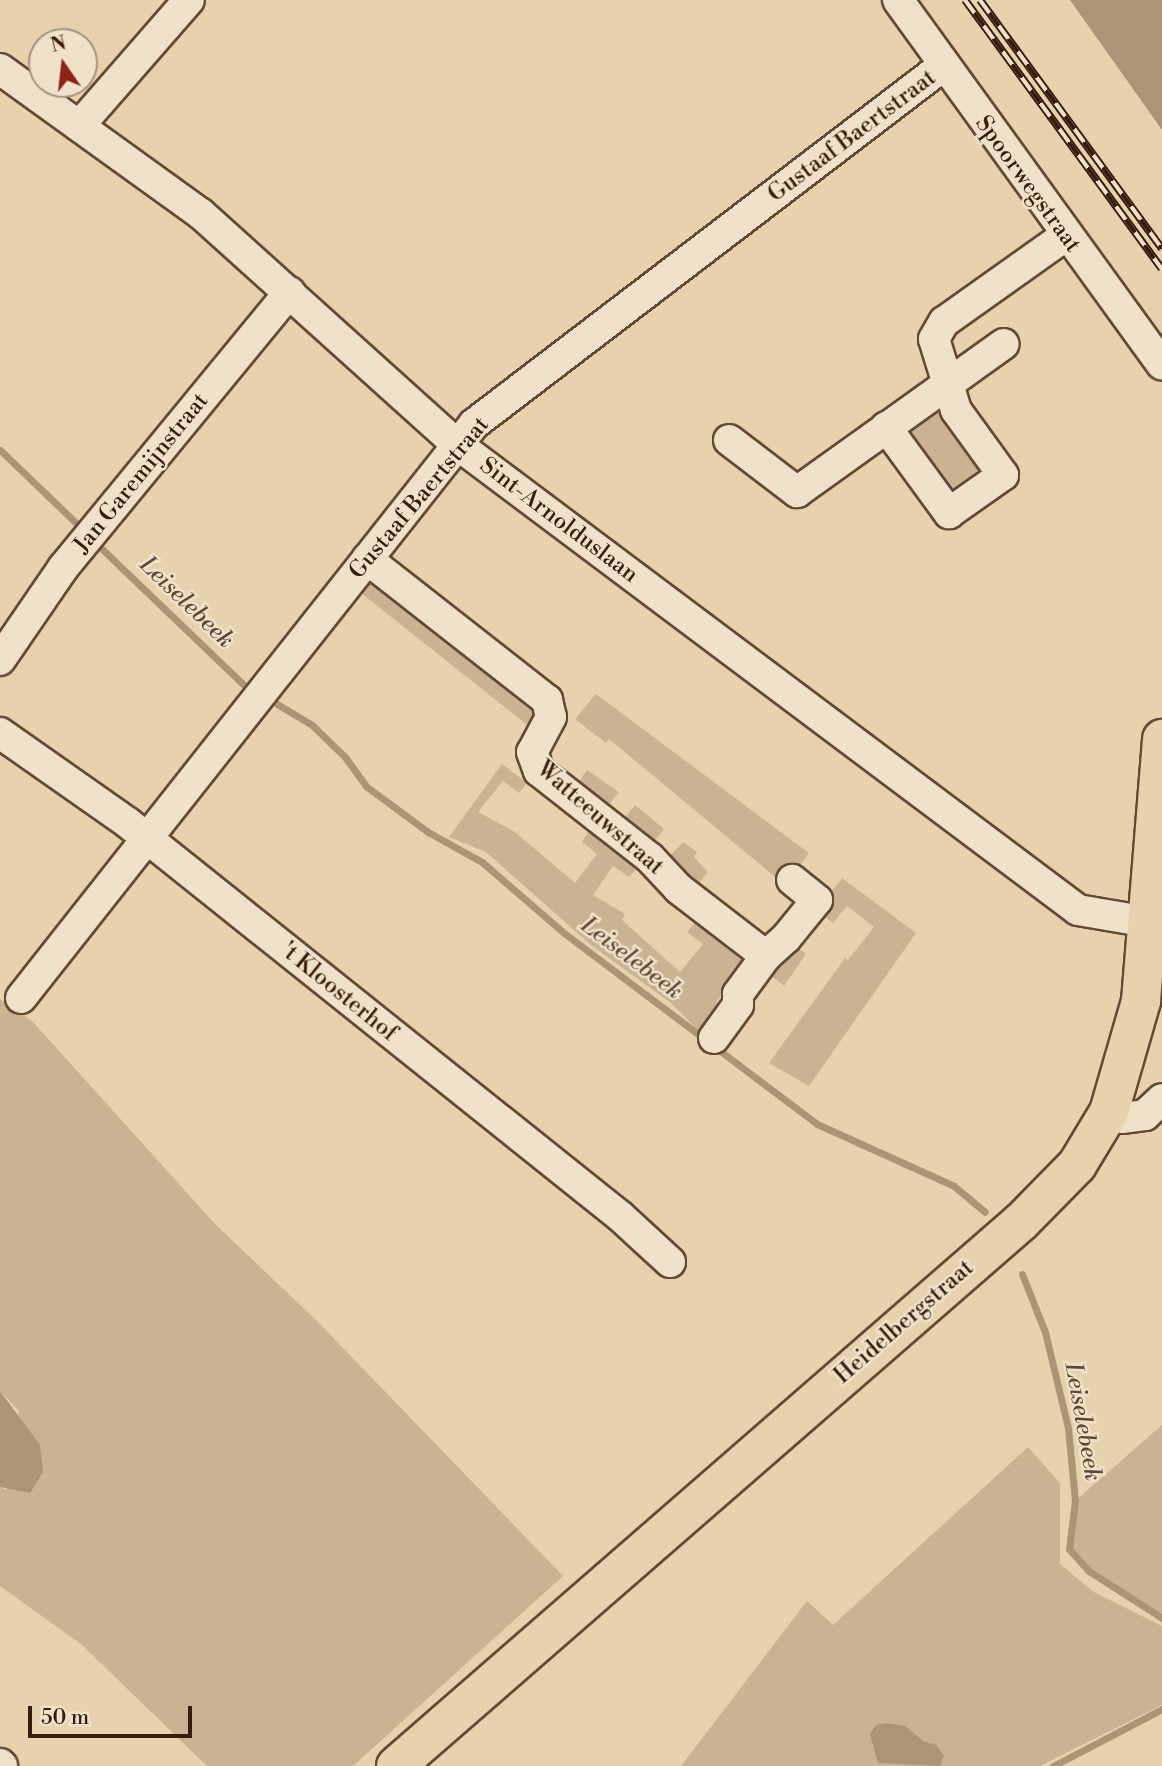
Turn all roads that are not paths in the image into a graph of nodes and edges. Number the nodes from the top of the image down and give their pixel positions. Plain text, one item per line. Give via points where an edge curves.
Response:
1 (189, 0) edge
2 (898, 0) edge
3 (943, 66) junction
4 (0, 69) edge
5 (79, 126) junction
6 (1065, 236) junction
7 (290, 292) junction
8 (1004, 345) dead end
9 (1162, 365) edge
10 (950, 384) junction
11 (886, 427) junction
12 (729, 440) dead end
13 (458, 445) junction
14 (367, 559) junction
15 (0, 660) edge
16 (0, 733) edge
17 (1162, 739) edge
18 (146, 839) junction
19 (792, 880) dead end
20 (1148, 922) junction
21 (766, 956) junction
22 (21, 998) dead end
23 (714, 1038) dead end
24 (1162, 1099) edge
25 (1109, 1112) junction
26 (670, 1262) dead end
27 (396, 1766) edge

1 - 5 street
2 - 3 street, Spoorwegstraat
3 - 6 street, Spoorwegstraat
3 - 13 street, Gustaaf Baertstraat via 474,424
4 - 5 street, Sint-Arnolduslaan
5 - 7 street, Sint-Arnolduslaan via 201,214
6 - 9 street, Spoorwegstraat
6 - 10 street via 937,331 935,347
7 - 13 street, Sint-Arnolduslaan
7 - 15 street, Jan Garemijnstraat via 63,568
8 - 10 street
10 - 11 street
10 - 11 street via 956,410 1003,475 949,513
11 - 12 street via 797,492
13 - 14 street, Gustaaf Baertstraat
13 - 20 street, Sint-Arnolduslaan via 1078,910
14 - 18 street, Gustaaf Baertstraat
14 - 21 street, Watteeuwstraat via 547,700 551,717 532,752 539,771 650,858 678,889
16 - 18 street, 't Kloosterhof via 83,787
17 - 20 main road, Heidelbergstraat
18 - 22 street, Gustaaf Baertstraat
18 - 26 street, 't Kloosterhof via 620,1216
19 - 21 street via 817,900
20 - 25 main road, Heidelbergstraat via 1141,1002
21 - 23 street
24 - 25 street via 1145,1115 1122,1118
25 - 27 main road, Heidelbergstraat via 1077,1165 1021,1222

